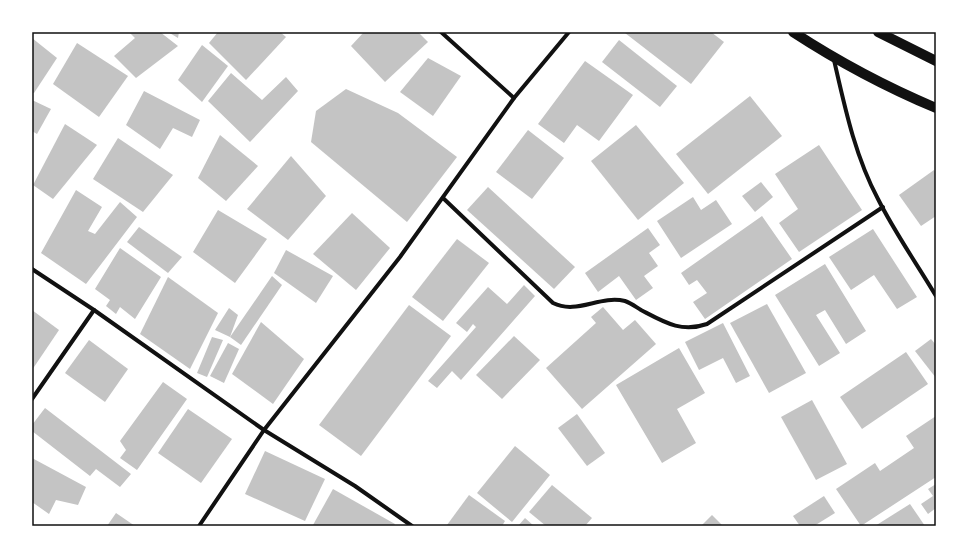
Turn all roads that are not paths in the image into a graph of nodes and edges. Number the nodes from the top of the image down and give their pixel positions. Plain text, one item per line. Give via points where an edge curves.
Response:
1 (440, 32) edge
2 (569, 32) edge
3 (793, 32) edge
4 (878, 32) edge
5 (834, 59) junction
6 (936, 61) edge
7 (514, 98) junction
8 (936, 108) edge
9 (443, 198) junction
10 (883, 207) junction
11 (32, 269) edge
12 (936, 296) edge
13 (94, 310) junction
14 (32, 399) edge
15 (264, 430) junction
16 (199, 526) edge
17 (412, 526) edge

1 - 7 street
2 - 7 street
3 - 5 main road
4 - 6 main road
5 - 8 main road via 904,95
5 - 10 street via 846,116 859,156
7 - 9 street
9 - 10 street via 553,304 562,308 572,308 605,300 627,302 666,323 684,328 708,324
9 - 15 street
10 - 12 street
11 - 13 street
13 - 14 street
13 - 15 street
15 - 16 street
15 - 17 street via 355,486

